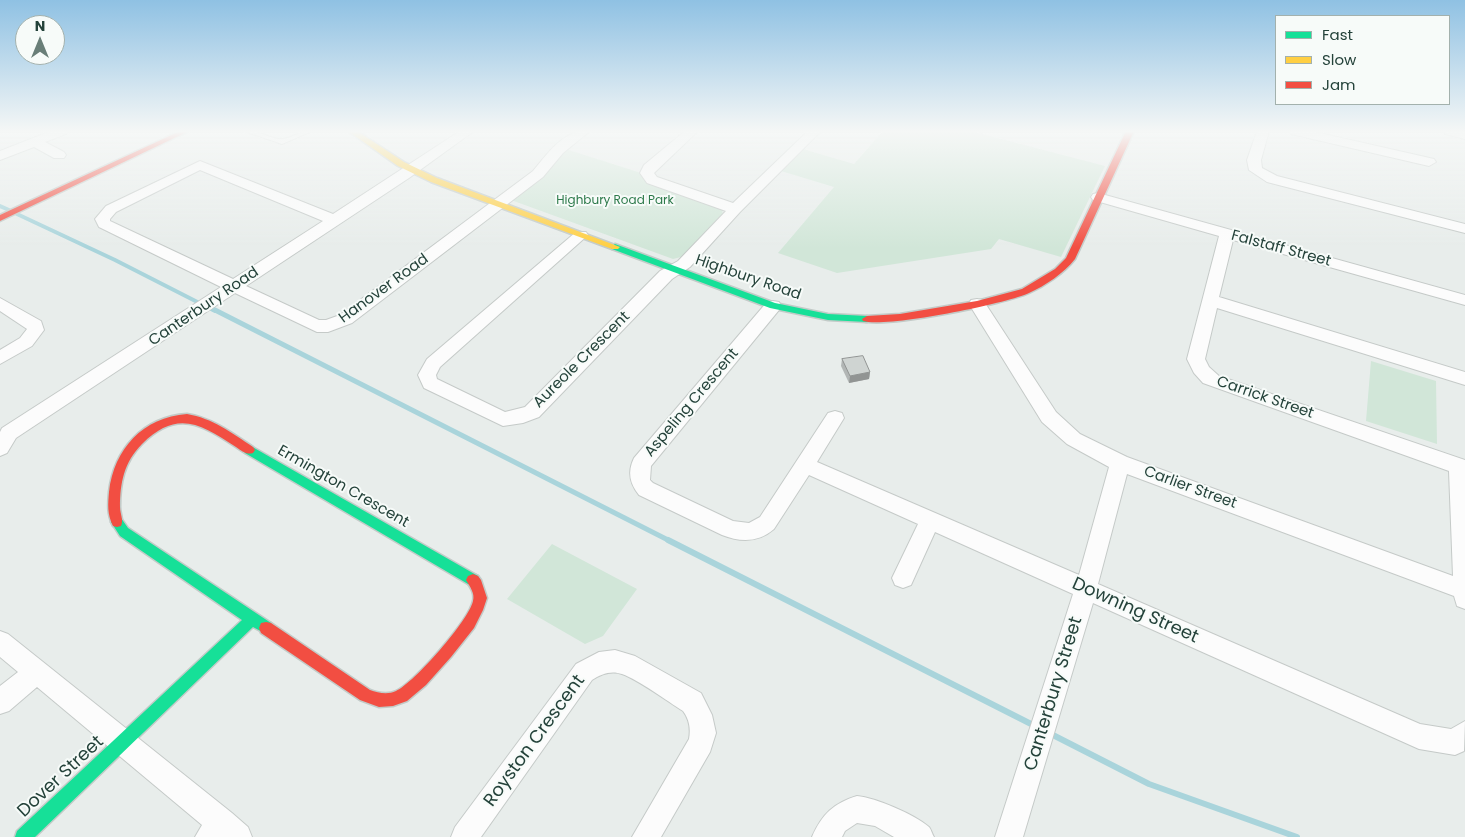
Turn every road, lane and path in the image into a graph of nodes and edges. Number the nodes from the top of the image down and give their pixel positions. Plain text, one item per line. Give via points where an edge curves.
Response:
1 (102, 170) edge
2 (190, 170) edge
3 (212, 170) edge
4 (411, 170) joint
5 (541, 170) edge
6 (648, 170) edge
7 (775, 170) edge
8 (1111, 170) edge
9 (1256, 170) edge
10 (1098, 197) junction
11 (498, 204) junction
12 (736, 209) junction
13 (2, 217) edge
14 (334, 220) junction
15 (1465, 229) edge
16 (1227, 234) junction
17 (581, 235) junction
18 (676, 269) junction
19 (233, 286) junction
20 (1210, 300) junction
21 (1465, 300) edge
22 (0, 303) edge
23 (977, 304) junction
24 (773, 306) junction
25 (0, 358) edge
26 (1465, 379) edge
27 (835, 418) dead end
28 (3, 438) edge
29 (1120, 463) junction
30 (805, 466) junction
31 (1462, 467) edge
32 (929, 522) junction
33 (903, 578) dead end
34 (1086, 590) junction
35 (1465, 590) edge
36 (1465, 600) edge
37 (252, 618) junction
38 (0, 642) edge
39 (35, 673) junction
40 (0, 702) edge
41 (1465, 734) edge
42 (123, 742) junction
43 (223, 832) edge
44 (23, 837) edge
45 (465, 837) edge
46 (646, 837) edge
47 (826, 837) edge
48 (920, 837) edge
49 (1009, 837) edge

1 - 13 street
2 - 19 street, Hanover Road via 111,209 102,222
3 - 14 street
4 - 11 street, Highbury Road
4 - 14 street, Canterbury Road
5 - 11 street
6 - 12 street via 652,180
7 - 12 street, Aureole Crescent
8 - 10 street, Highbury Road
9 - 15 street via 1272,179
10 - 16 street, Falstaff Street
10 - 23 street, Highbury Road via 1070,259 1058,271 1025,291
11 - 17 street, Highbury Road
11 - 19 street, Hanover Road via 335,325 317,326
12 - 18 street, Aureole Crescent
14 - 19 street, Canterbury Road
16 - 20 street, Carrick Street
16 - 21 street, Falstaff Street
17 - 18 street, Highbury Road
17 - 18 street, Aureole Crescent via 433,363 427,375 430,383 503,419 523,416 538,406 666,275
18 - 24 street, Highbury Road
19 - 28 street, Canterbury Road
20 - 26 street
20 - 31 street, Carrick Street via 1196,359 1200,370 1213,381
22 - 25 street via 35,325 36,330 26,342
23 - 24 street, Highbury Road via 871,319 828,317
23 - 29 street, Carlier Street via 1063,432 1081,446
24 - 30 street, Aspeling Crescent via 641,464 640,482 646,489 729,529 756,531 767,523
27 - 30 street, Aspeling Crescent
29 - 34 street, Canterbury Street
29 - 35 street, Carlier Street
30 - 32 street, Downing Street
31 - 35 street
32 - 33 street
32 - 34 street, Downing Street
34 - 41 street, Downing Street via 1419,736 1455,742
34 - 49 street, Canterbury Street
35 - 36 street
37 - 37 street, Ermington Crescent via 365,695 380,701 398,698 414,688 471,620 480,596 472,579 198,420 170,421 137,444 125,458 118,473 114,518 124,532
37 - 42 street
38 - 39 street
39 - 40 street
39 - 42 street
42 - 43 street
42 - 44 street, Dover Street
45 - 46 street, Royston Crescent via 584,672 595,664 616,660 692,702 702,725 701,743
47 - 48 street via 841,816 858,809 876,812

